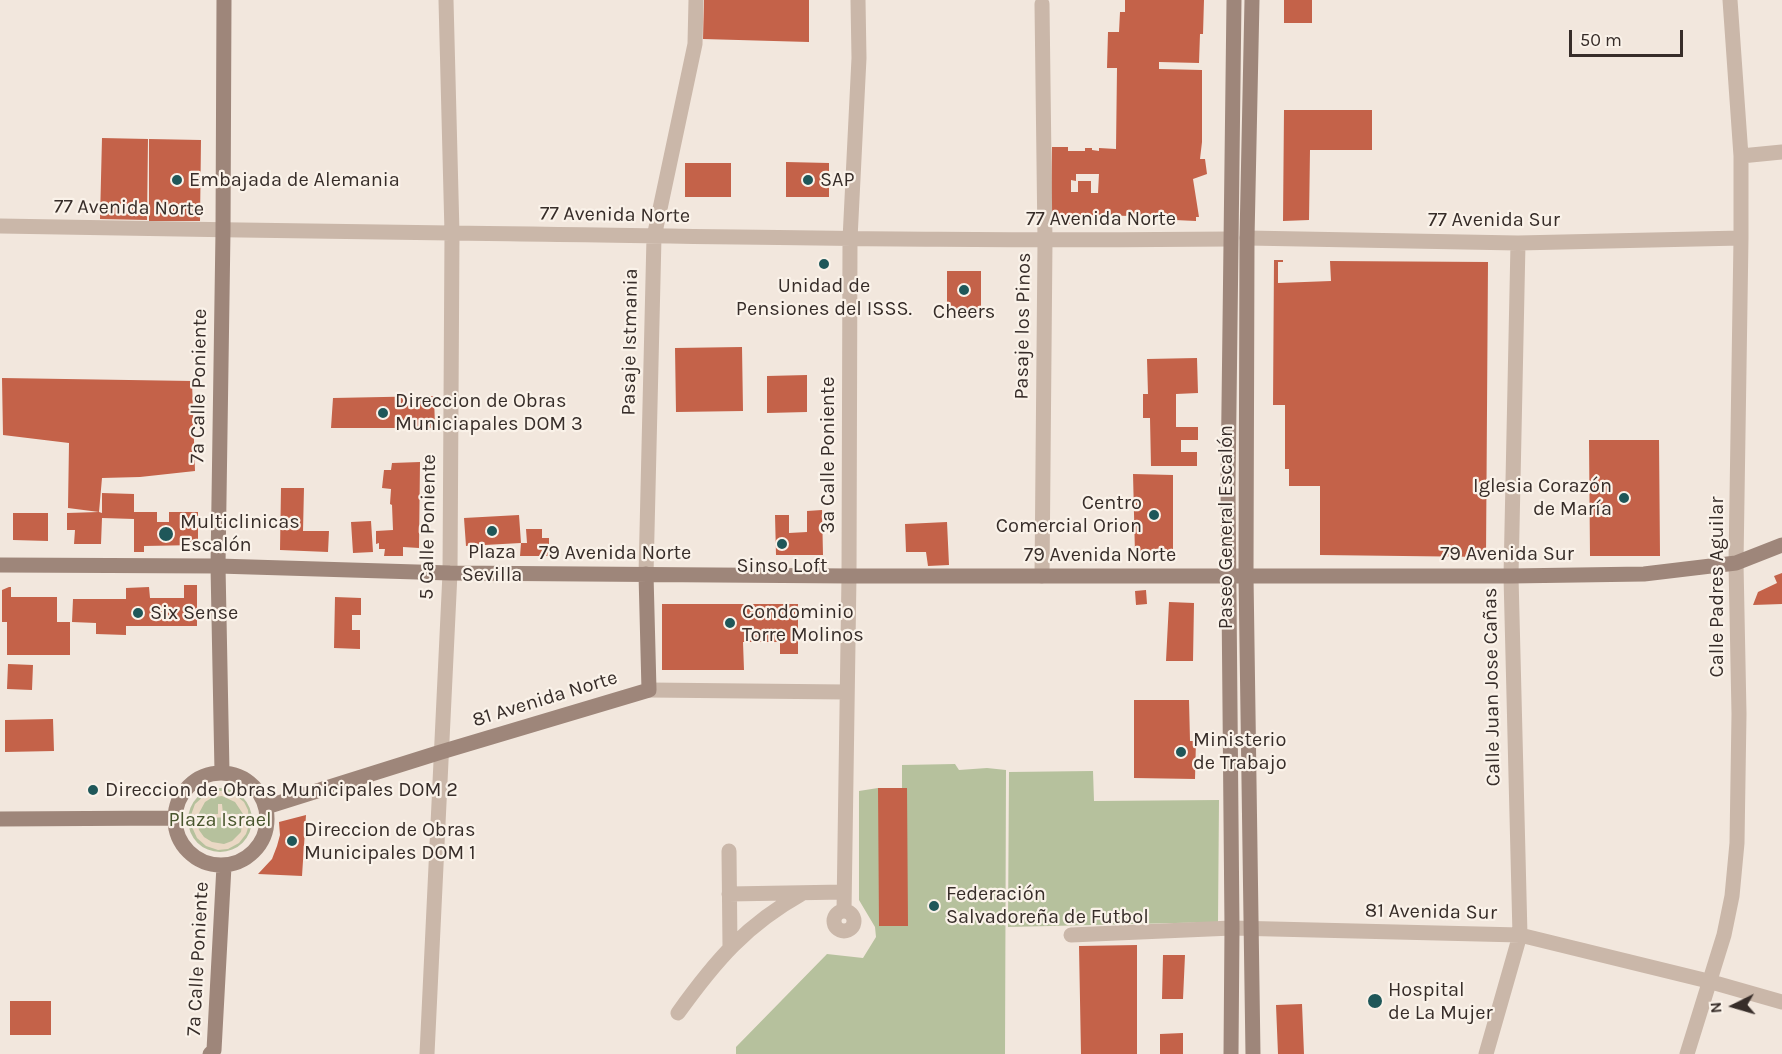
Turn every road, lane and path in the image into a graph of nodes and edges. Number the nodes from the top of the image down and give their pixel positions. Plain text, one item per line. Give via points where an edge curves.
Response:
1 (224, 0) edge
2 (446, 0) edge
3 (696, 0) edge
4 (858, 0) edge
5 (1234, 0) edge
6 (1252, 0) edge
7 (1730, 0) edge
8 (1041, 4) dead end
9 (1782, 152) edge
10 (1741, 156) junction
11 (0, 226) edge
12 (223, 231) junction
13 (452, 233) junction
14 (654, 237) junction
15 (1247, 238) junction
16 (1741, 238) junction
17 (850, 239) junction
18 (1230, 239) junction
19 (1045, 241) junction
20 (1518, 243) junction
21 (1782, 545) edge
22 (1736, 563) junction
23 (0, 565) edge
24 (218, 566) junction
25 (450, 573) junction
26 (646, 574) junction
27 (849, 576) junction
28 (1042, 576) junction
29 (1229, 576) junction
30 (1246, 576) junction
31 (1511, 576) junction
32 (649, 690) junction
33 (846, 692) junction
34 (441, 752) junction
35 (222, 772) junction
36 (266, 807) junction
37 (174, 818) junction
38 (0, 819) edge
39 (729, 851) dead end
40 (224, 866) junction
41 (844, 892) junction
42 (804, 893) junction
43 (729, 894) junction
44 (844, 911) dead end
45 (1232, 928) junction
46 (1253, 929) junction
47 (1071, 935) dead end
48 (1520, 935) junction
49 (730, 947) junction
50 (1708, 981) junction
51 (1782, 1002) edge
52 (678, 1013) dead end
53 (213, 1053) edge
54 (427, 1054) edge
55 (1231, 1054) edge
56 (1253, 1054) edge
57 (1486, 1054) edge
58 (1687, 1054) edge

1 - 12 main road, 7a Calle Poniente
2 - 13 street, 5 Calle Poniente
3 - 14 street, Pasaje Istmania via 695,44
4 - 17 street, 3a Calle Poniente
5 - 18 main road, Paseo General Escalón
6 - 15 main road, Paseo General Escalón
7 - 10 street, Calle Padres Aguilar
8 - 19 street, Pasaje los Pinos
9 - 10 street
10 - 16 street, Calle Padres Aguilar
11 - 12 street, 77 Avenida Norte
12 - 13 street, 77 Avenida Norte
12 - 24 main road, 7a Calle Poniente
13 - 14 street, 77 Avenida Norte
13 - 25 street, 5 Calle Poniente
14 - 17 street, 77 Avenida Norte
14 - 26 street, Pasaje Istmania
15 - 20 street, 77 Avenida Sur
15 - 30 main road, Paseo General Escalón
16 - 20 street, 77 Avenida Sur
16 - 22 street, Calle Padres Aguilar
17 - 19 street, 77 Avenida Norte
17 - 27 street, 3a Calle Poniente
18 - 19 street, 77 Avenida Norte
18 - 29 main road, Paseo General Escalón
19 - 28 street, Pasaje los Pinos
20 - 31 street, Calle Juan Jose Cañas
21 - 22 main road, 79 Avenida Sur
22 - 31 main road, 79 Avenida Sur via 1644,574
22 - 50 street, Calle Padres Aguilar via 1737,843 1726,925
23 - 24 main road, 79 Avenida Norte
24 - 25 main road, 79 Avenida Norte
24 - 35 main road, 7a Calle Poniente
25 - 26 main road, 79 Avenida Norte
25 - 34 street, 5 Calle Poniente
26 - 27 main road, 79 Avenida Norte
26 - 32 main road, Pasaje Istmania
27 - 28 main road, 79 Avenida Norte
27 - 33 street, 3a Calle Poniente
28 - 29 main road, 79 Avenida Norte
29 - 30 main road, 79 Avenida Sur
29 - 45 main road, Paseo General Escalón
30 - 31 main road, 79 Avenida Sur
30 - 46 main road, Paseo General Escalón
31 - 48 street, Calle Juan Jose Cañas
32 - 33 street, 81 Avenida Norte
32 - 34 main road, 81 Avenida Norte
33 - 41 street, 3a Calle Poniente
34 - 36 main road, 81 Avenida Norte
34 - 54 street, 5 Calle Poniente
35 - 36 main road via 250,782
35 - 37 main road via 210,773 189,785 178,801
36 - 40 main road via 266,827 259,846 250,856
37 - 38 main road
37 - 40 main road via 181,843 189,853 199,861
39 - 43 street
40 - 53 main road, 7a Calle Poniente
41 - 42 street
41 - 44 street, 3a Calle Poniente
42 - 43 street
42 - 49 street via 762,919
43 - 49 street
45 - 46 street, 81 Avenida Sur
45 - 47 street, 81 Avenida Sur
45 - 55 main road, Paseo General Escalón
46 - 48 street, 81 Avenida Sur
46 - 56 main road, Paseo General Escalón
48 - 50 street, 81 Avenida Sur
48 - 57 street, Calle Juan Jose Cañas
49 - 52 street
50 - 51 street, 81 Avenida Sur
50 - 58 street, Calle Padres Aguilar

